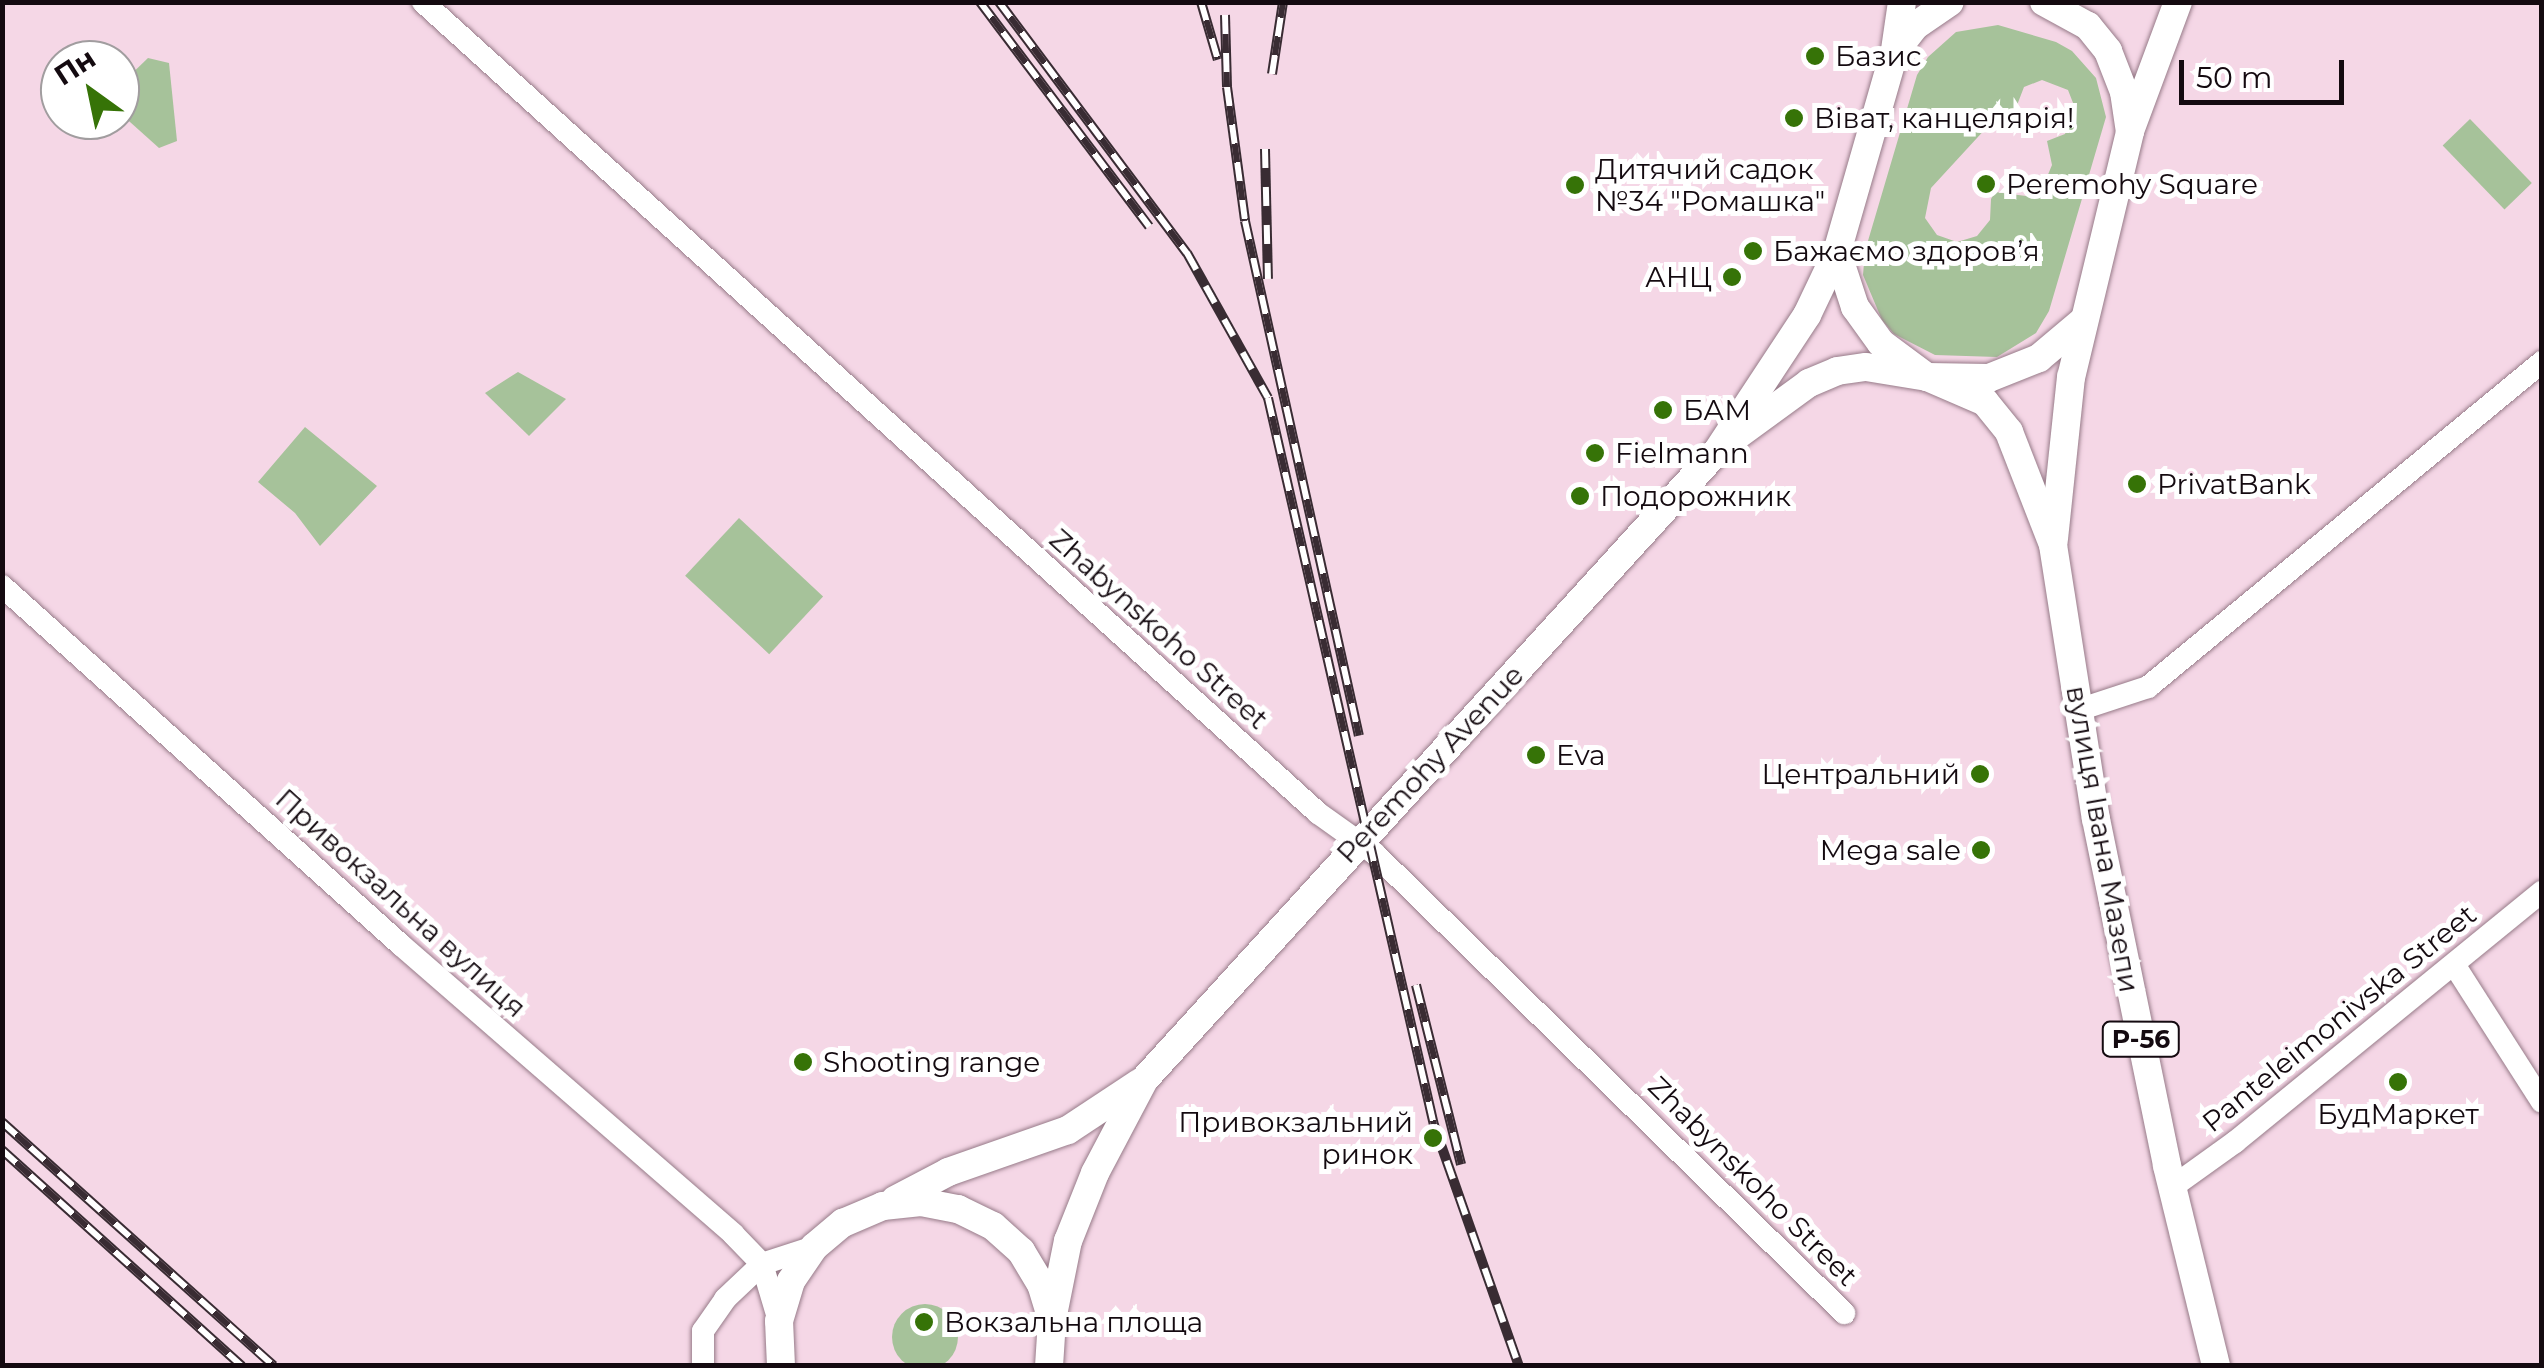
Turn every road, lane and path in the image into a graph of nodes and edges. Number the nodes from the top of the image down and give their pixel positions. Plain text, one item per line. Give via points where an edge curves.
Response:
1 (423, 2) edge
2 (1902, 2) edge
3 (1950, 2) edge
4 (2044, 2) edge
5 (2178, 2) edge
6 (1894, 53) junction
7 (2130, 132) junction
8 (1837, 252) junction
9 (2083, 320) junction
10 (2542, 362) edge
11 (1927, 377) junction
12 (1718, 450) junction
13 (2053, 545) junction
14 (2, 586) edge
15 (2078, 710) junction
16 (1359, 842) junction
17 (2542, 892) edge
18 (2454, 966) junction
19 (1144, 1080) junction
20 (2542, 1102) edge
21 (2171, 1188) junction
22 (883, 1206) junction
23 (814, 1248) junction
24 (762, 1264) junction
25 (1844, 1313) dead end
26 (1052, 1320) junction
27 (779, 1321) junction
28 (704, 1366) edge
29 (781, 1366) edge
30 (1050, 1366) edge
31 (2216, 1366) edge

1 - 16 street, Zhabynskoho Street via 1318,813
2 - 6 main road
3 - 6 main road via 1914,26
4 - 7 main road via 2088,26 2108,51
5 - 7 main road, Р-56
6 - 8 main road
7 - 9 main road, Р-56
8 - 11 main road, Р-56 via 1866,325
8 - 12 main road, Peremohy Avenue via 1807,314
9 - 11 main road via 2017,370 1989,378
9 - 13 main road, вулиця Івана Мазепи / Р-56
10 - 15 street via 2148,687
11 - 12 main road, Peremohy Avenue via 1838,371 1809,383
11 - 13 main road, вулиця Івана Мазепи / Р-56 via 1985,402 2009,432
12 - 16 main road, Peremohy Avenue
13 - 15 main road, вулиця Івана Мазепи / Р-56
14 - 24 street, Привокзальна вулиця
15 - 21 main road, вулиця Івана Мазепи / Р-56
16 - 19 main road, Peremohy Avenue
16 - 25 street, Zhabynskoho Street
17 - 18 street, Panteleimonivska Street
18 - 20 street
18 - 21 street, Panteleimonivska Street
19 - 22 main road, Peremohy Avenue via 1068,1130 948,1172
19 - 26 main road, Peremohy Avenue via 1094,1173 1068,1241
21 - 31 main road, вулиця Івана Мазепи / Р-56
22 - 23 main road via 843,1223
22 - 26 main road via 939,1206 992,1226 1021,1252
23 - 24 street
23 - 27 main road via 791,1282
24 - 27 street
24 - 28 street via 725,1298 703,1331
26 - 30 main road
27 - 29 main road

